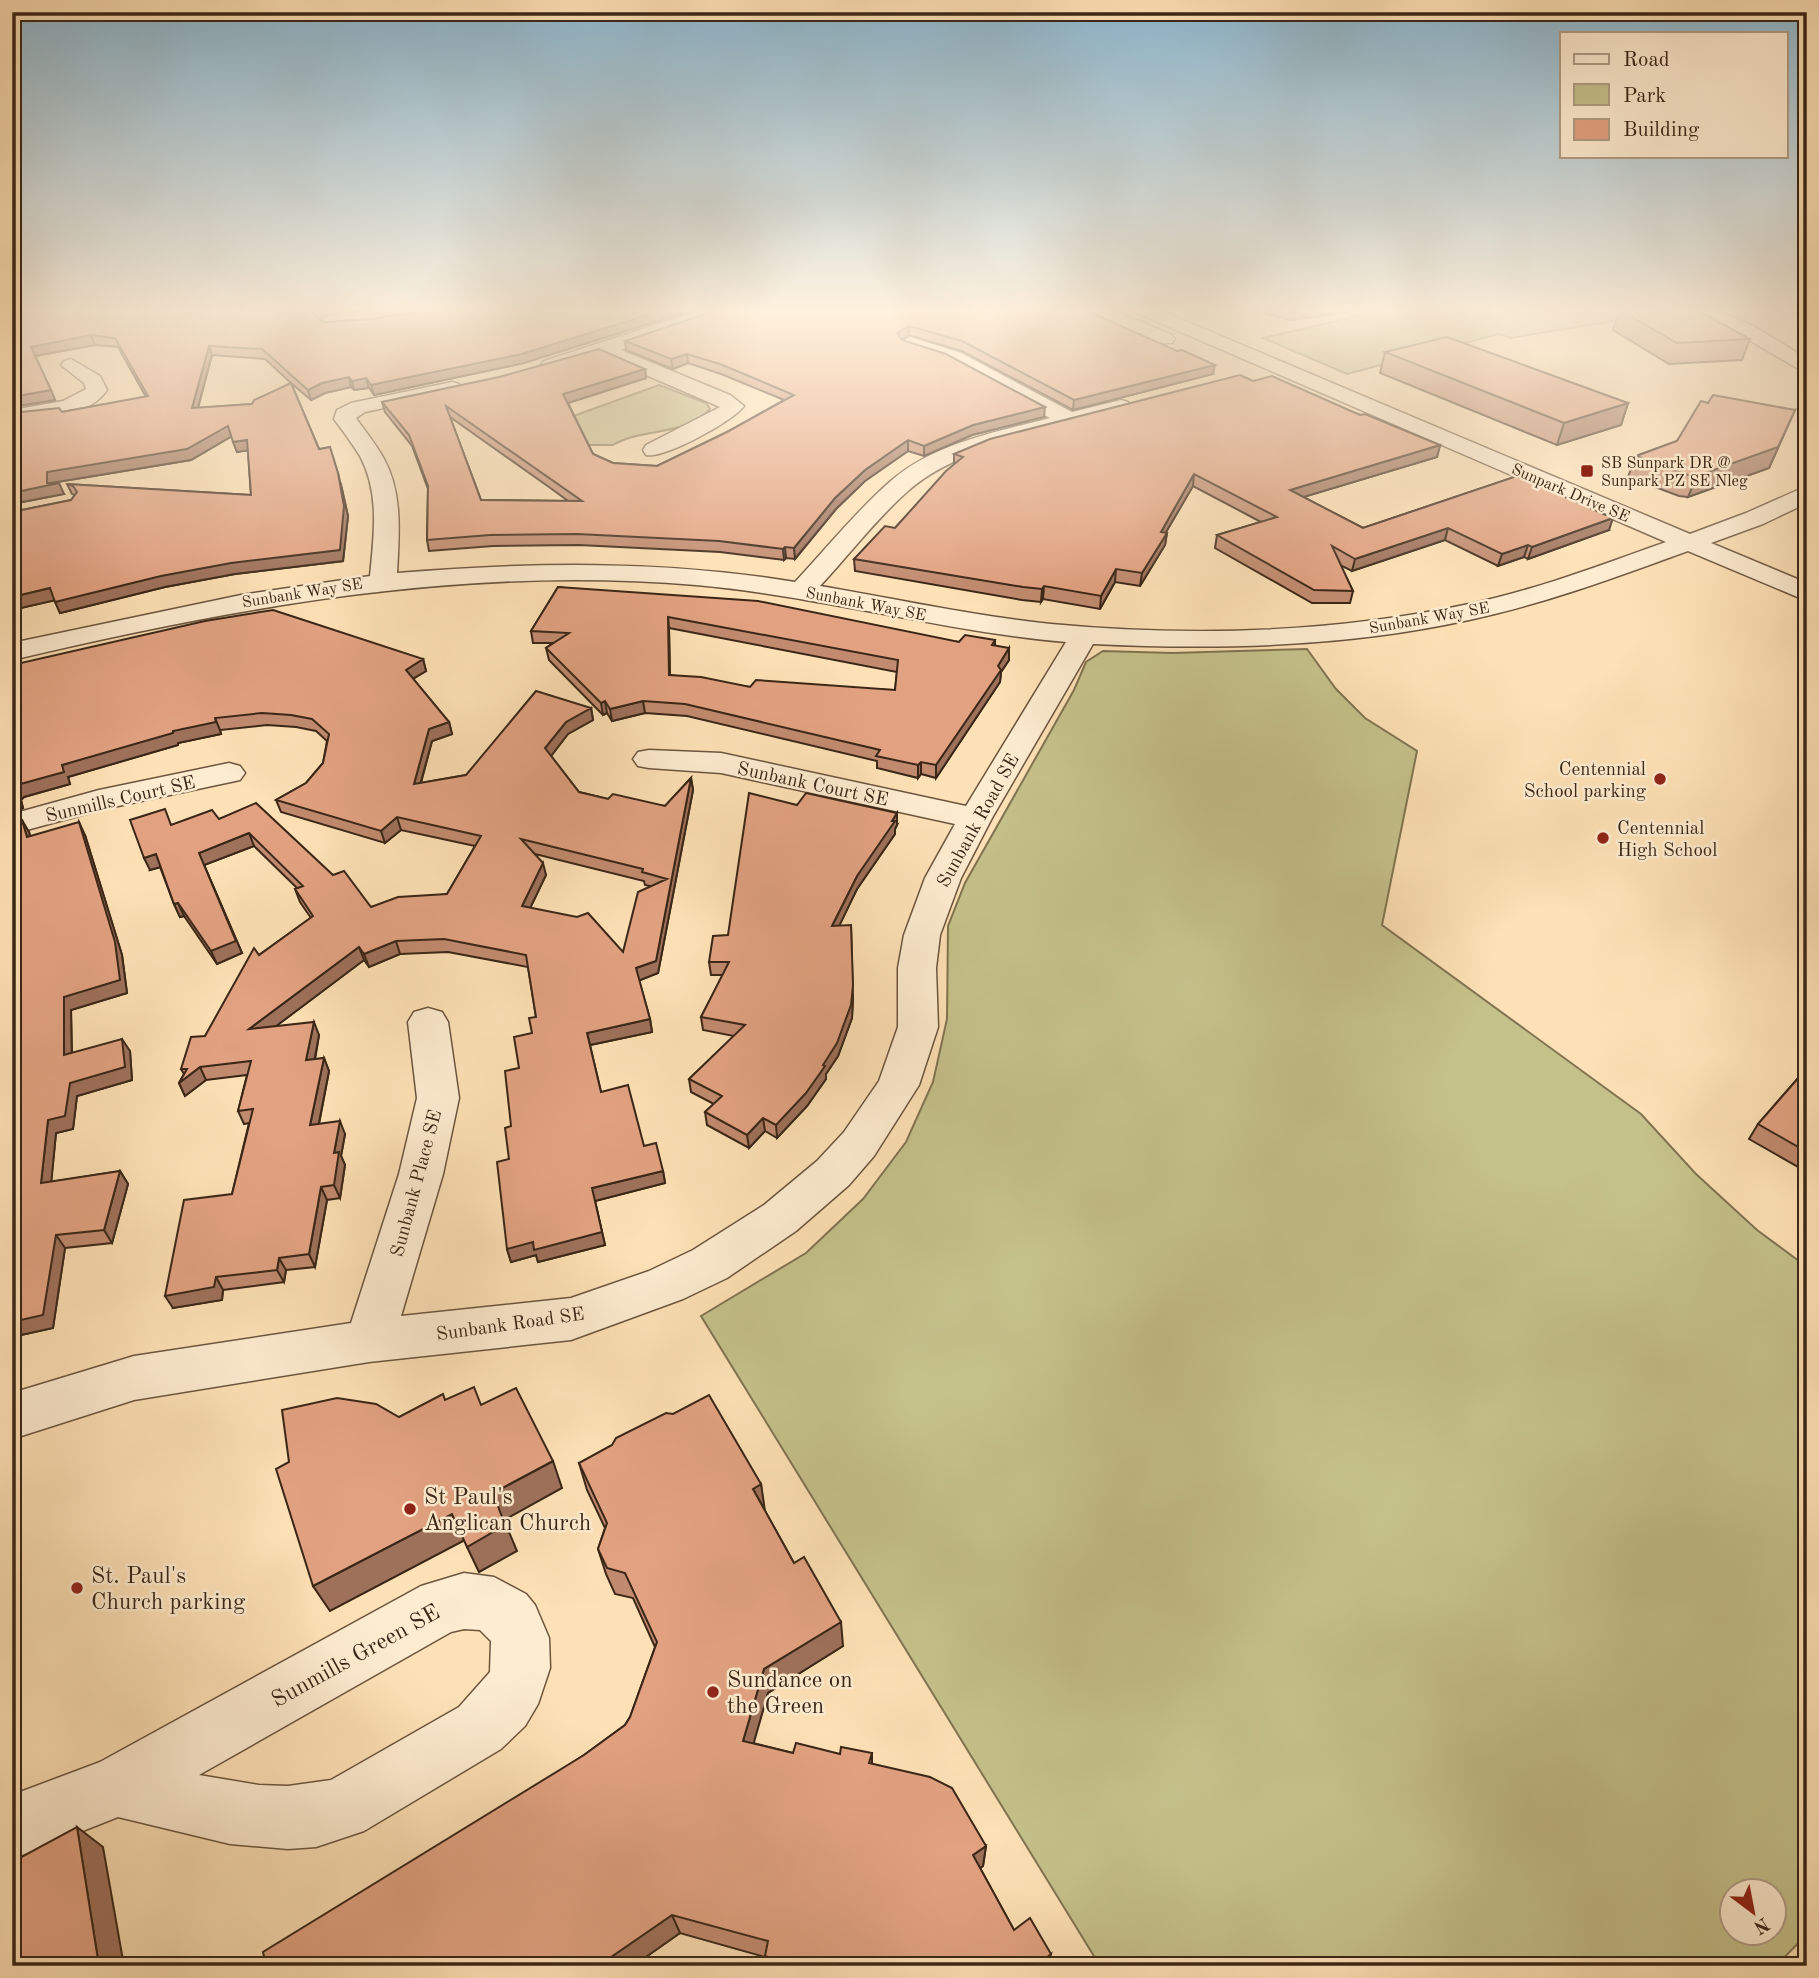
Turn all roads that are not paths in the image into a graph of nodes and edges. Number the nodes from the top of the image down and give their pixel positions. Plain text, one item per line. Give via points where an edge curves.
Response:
1 (80, 401) edge
2 (384, 401) edge
3 (726, 401) edge
4 (1035, 401) edge
5 (1368, 401) edge
6 (1386, 401) edge
7 (1136, 402) edge
8 (12, 416) edge
9 (1068, 419) junction
10 (654, 450) dead end
11 (1807, 493) edge
12 (1701, 538) junction
13 (1807, 572) edge
14 (383, 580) junction
15 (801, 591) junction
16 (1807, 593) edge
17 (1084, 635) junction
18 (12, 652) edge
19 (649, 759) dead end
20 (229, 773) dead end
21 (975, 818) junction
22 (12, 824) edge
23 (428, 1022) dead end
24 (369, 1341) junction
25 (12, 1416) edge
26 (118, 1786) junction
27 (12, 1827) edge

1 - 8 street
2 - 14 street via 345,415 379,468 384,488 388,516
3 - 10 street via 733,406 726,413
4 - 9 street
5 - 12 street, Sunpark Drive SE
6 - 12 street, Sunpark Drive SE
7 - 9 street
9 - 15 street via 981,443 921,470 900,485
11 - 12 street, Sunbank Way SE
12 - 13 street, Sunpark Drive SE
12 - 16 street, Sunpark Drive SE
12 - 17 street, Sunbank Way SE via 1567,587 1424,621 1267,636
14 - 15 street, Sunbank Way SE via 522,572 631,573
14 - 18 street, Sunbank Way SE via 214,606
15 - 17 street, Sunbank Way SE via 936,617
17 - 21 street, Sunbank Road SE
19 - 21 street, Sunbank Court SE via 720,763
20 - 22 street, Sunmills Court SE
21 - 24 street, Sunbank Road SE via 943,878 922,935 917,968 918,1027 898,1085 859,1144 808,1196 710,1264 620,1303 571,1319
23 - 24 street, Sunbank Place SE via 438,1098 421,1174
24 - 25 street, Sunbank Road SE via 134,1378
26 - 26 street, Sunmills Green SE via 441,1606 461,1600 497,1607 511,1618 520,1635 520,1673 512,1695 498,1713 342,1809 319,1817 287,1819 207,1807
26 - 27 street, Sunmills Green SE

